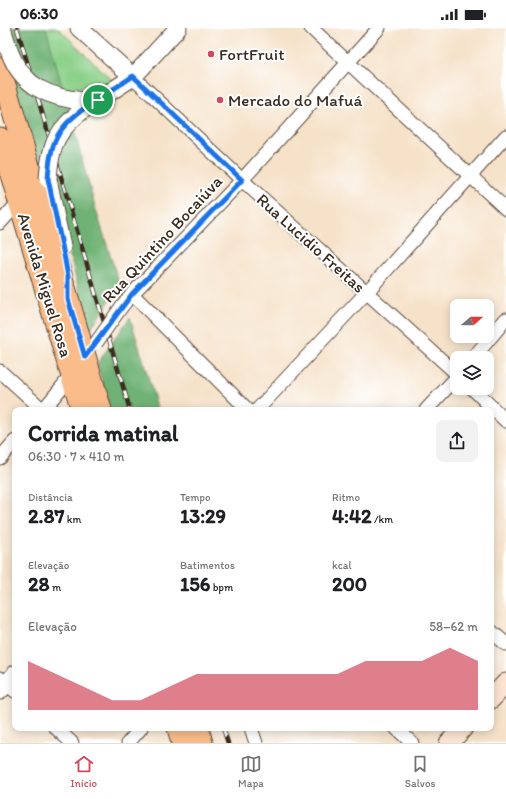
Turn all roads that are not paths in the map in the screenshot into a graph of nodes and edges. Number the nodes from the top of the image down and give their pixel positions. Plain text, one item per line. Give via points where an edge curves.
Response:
1 (2, 28) edge
2 (79, 28) edge
3 (178, 28) edge
4 (311, 28) edge
5 (379, 28) edge
6 (5, 60) edge
7 (348, 63) junction
8 (133, 76) junction
9 (90, 103) junction
10 (506, 136) edge
11 (0, 138) edge
12 (6, 172) edge
13 (470, 177) junction
14 (242, 180) junction
15 (19, 202) junction
16 (506, 209) edge
17 (0, 223) edge
18 (366, 292) junction
19 (132, 294) junction
20 (68, 299) junction
21 (506, 319) edge
22 (91, 350) junction
23 (479, 351) edge
24 (450, 370) edge
25 (0, 371) edge
26 (72, 375) junction
27 (450, 384) edge
28 (479, 395) edge
29 (40, 407) edge
30 (45, 407) edge
31 (81, 407) edge
32 (100, 407) edge
33 (245, 407) edge
34 (260, 407) edge
35 (429, 407) edge
36 (492, 407) edge
37 (494, 409) edge
38 (506, 421) edge
39 (12, 444) edge
40 (0, 458) edge
41 (494, 634) edge
42 (506, 644) edge
43 (506, 683) edge
44 (494, 695) edge
45 (59, 731) edge
46 (138, 731) edge
47 (179, 731) edge
48 (199, 731) edge
49 (252, 731) edge
50 (399, 731) edge
51 (460, 731) edge
52 (72, 743) edge
53 (128, 743) edge
54 (182, 743) edge
55 (202, 743) edge
56 (256, 743) edge
57 (412, 743) edge
58 (449, 743) edge

1 - 6 street
2 - 8 street, Rua Lucidio Freitas
3 - 8 street
4 - 7 street
5 - 7 street, Rua Quintino Bocaiúva
6 - 9 street, bridge via 13,62 18,70 43,92
6 - 20 main road, Avenida Miguel Rosa
7 - 13 street
7 - 14 street, Rua Quintino Bocaiúva
8 - 9 street
8 - 14 street, Rua Lucidio Freitas
9 - 20 street, bridge via 72,118 57,137 48,179 68,277
10 - 13 street
11 - 12 main road, Avenida Miguel Rosa
12 - 15 main road, Avenida Miguel Rosa
13 - 16 street
13 - 18 street
14 - 18 street, Rua Lucidio Freitas
14 - 19 street, Rua Quintino Bocaiúva
15 - 17 street
15 - 26 main road, Avenida Miguel Rosa
18 - 24 street, Rua Lucidio Freitas
18 - 34 street
19 - 22 street, Rua Quintino Bocaiúva, bridge
19 - 33 street
20 - 22 main road, Avenida Miguel Rosa
21 - 23 street
22 - 26 street, Rua Quintino Bocaiúva
22 - 32 main road, Avenida Miguel Rosa
25 - 29 street
26 - 30 street, Rua Quintino Bocaiúva
26 - 31 main road, Avenida Miguel Rosa
27 - 35 street
28 - 36 street
37 - 38 street
39 - 40 street
41 - 42 street
43 - 44 main road
45 - 52 street
46 - 53 street
47 - 54 main road
48 - 55 main road
49 - 56 street
50 - 57 street
51 - 58 main road

